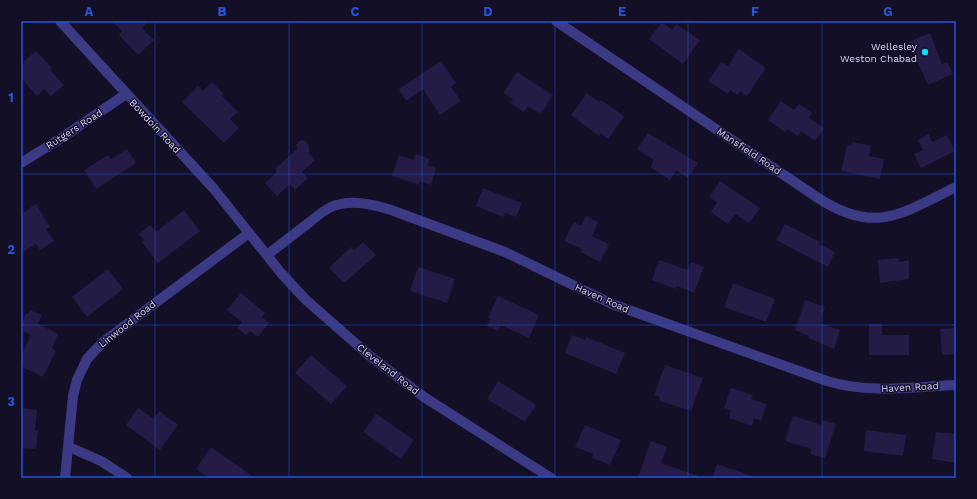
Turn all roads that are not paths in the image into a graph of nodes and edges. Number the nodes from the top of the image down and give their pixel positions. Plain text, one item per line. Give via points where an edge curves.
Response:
1 (60, 21) edge
2 (556, 21) edge
3 (126, 94) junction
4 (21, 163) edge
5 (956, 187) edge
6 (249, 232) junction
7 (267, 255) junction
8 (956, 385) edge
9 (69, 447) junction
10 (65, 478) edge
11 (127, 478) edge
12 (551, 478) edge

1 - 3 street, Bowdoin Road
2 - 5 street, Mansfield Road via 840,211 862,217 885,218 907,211
3 - 4 street, Rutgers Road
3 - 6 street, Bowdoin Road via 214,189
6 - 7 street, Cleveland Road
6 - 9 street, Linwood Road via 91,353 79,372 75,388
7 - 8 street, Haven Road via 331,208 357,203 374,206 505,252 612,304 827,381 867,389
7 - 12 street, Cleveland Road via 306,300 370,356 434,404
9 - 10 street, Linwood Road
9 - 11 street via 101,461

